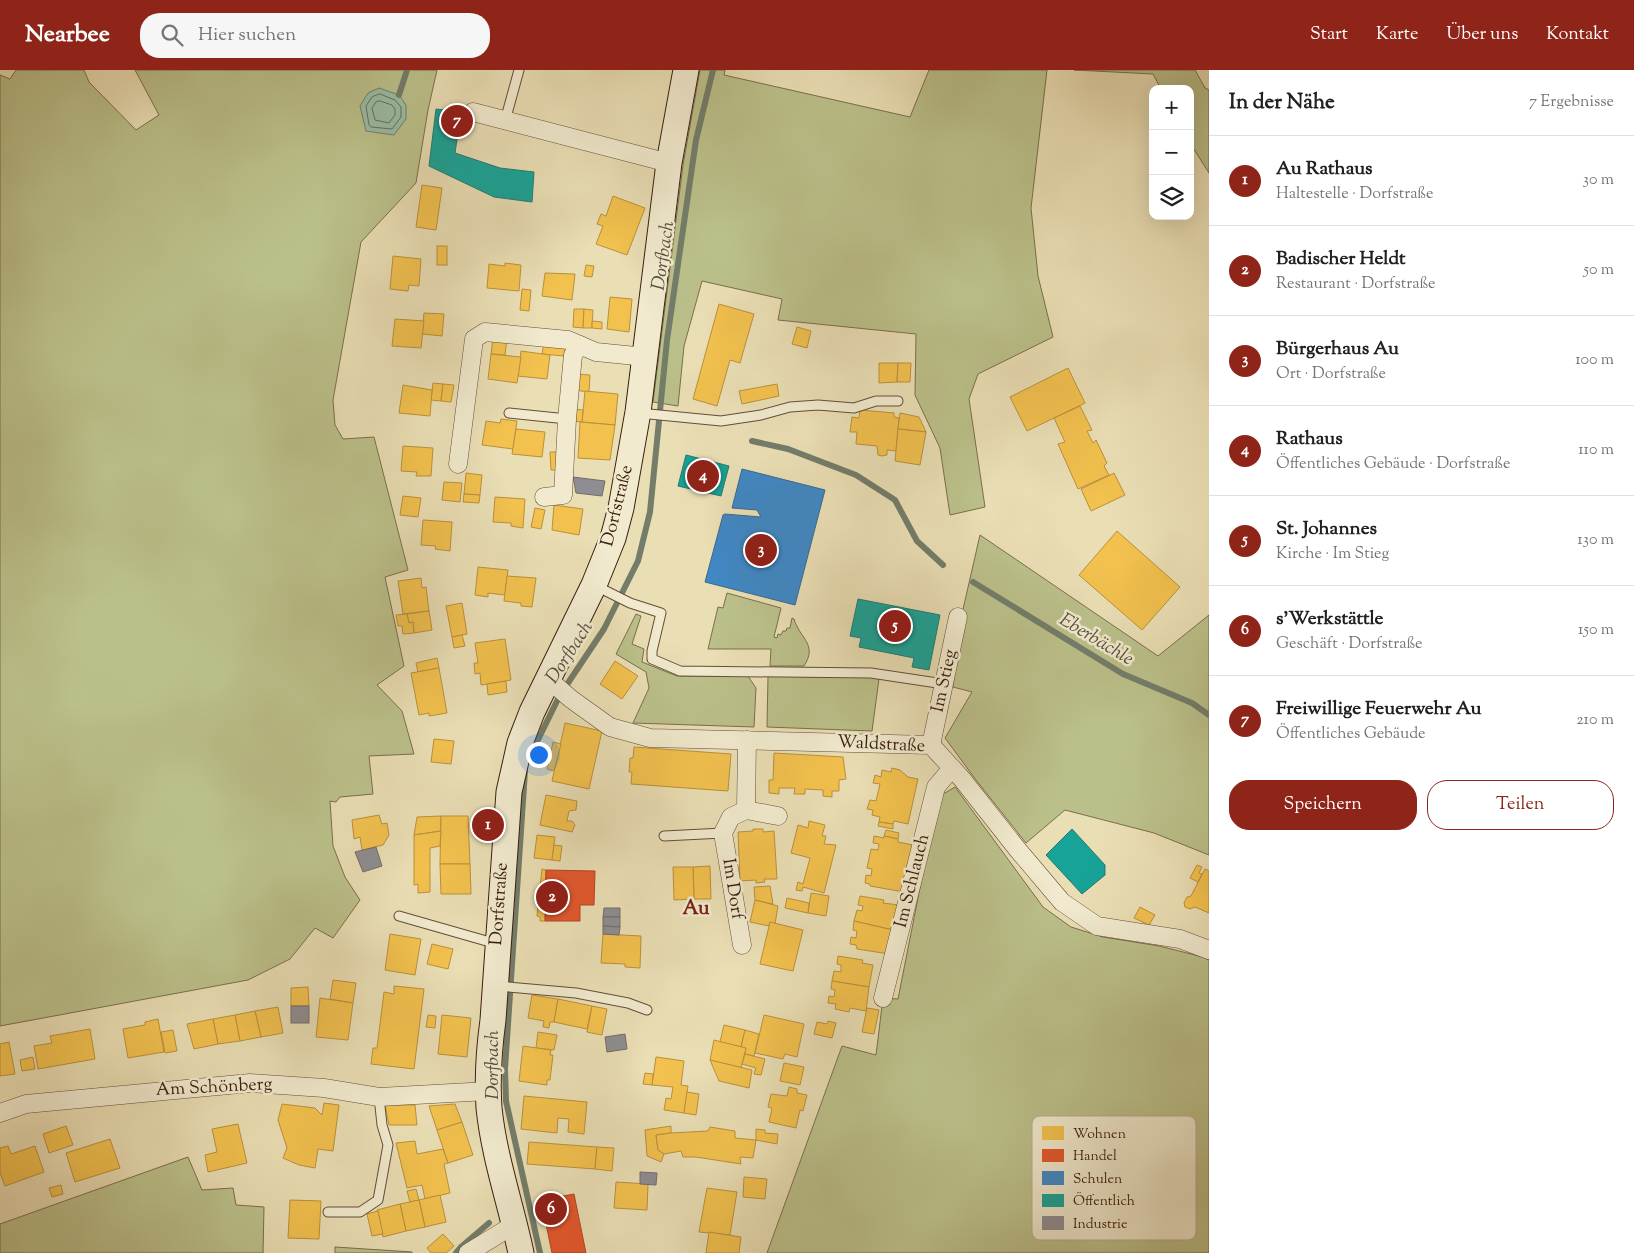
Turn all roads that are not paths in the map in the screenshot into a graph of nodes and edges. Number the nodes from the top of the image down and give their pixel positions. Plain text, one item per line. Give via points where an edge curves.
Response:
1 (519, 70) edge
2 (686, 70) edge
3 (473, 112) dead end
4 (505, 121) junction
5 (670, 163) junction
6 (580, 345) junction
7 (646, 357) junction
8 (898, 401) dead end
9 (509, 413) dead end
10 (646, 414) junction
11 (567, 419) junction
12 (458, 464) dead end
13 (544, 497) dead end
14 (603, 589) junction
15 (958, 617) dead end
16 (551, 682) junction
17 (944, 684) junction
18 (747, 740) junction
19 (931, 746) junction
20 (952, 768) junction
21 (746, 810) junction
22 (778, 816) dead end
23 (723, 832) junction
24 (664, 836) dead end
25 (399, 916) dead end
26 (497, 944) junction
27 (742, 945) dead end
28 (1209, 950) edge
29 (509, 987) junction
30 (883, 998) dead end
31 (647, 1010) dead end
32 (488, 1091) junction
33 (379, 1097) junction
34 (0, 1113) edge
35 (328, 1212) dead end
36 (515, 1224) junction
37 (468, 1253) edge
38 (521, 1253) edge

1 - 4 lane
2 - 5 main road, Dorfstraße
3 - 4 street
4 - 5 street
5 - 7 main road, Dorfstraße
6 - 7 street via 596,352
6 - 11 street via 573,355
6 - 12 street via 568,340 485,332 474,338
7 - 10 main road, Dorfstraße
8 - 10 lane via 876,401 854,408 790,407 721,421
9 - 11 lane
10 - 14 main road, Dorfstraße
11 - 13 street via 563,495
14 - 16 main road, Dorfstraße
14 - 17 lane via 661,613 652,659 680,671 871,673
15 - 17 street, Im Stieg
16 - 18 street, Waldstraße via 610,727 650,738
16 - 26 main road, Dorfstraße via 532,712 520,743 509,792
17 - 19 street, Im Stieg
18 - 19 street, Waldstraße
18 - 21 street
19 - 20 street, Waldstraße
20 - 28 street, Waldstraße via 1062,902 1097,926 1180,939
20 - 30 street, Im Schlauch via 936,787
21 - 22 street
21 - 23 street via 731,817
23 - 24 lane
23 - 27 street, Im Dorf
25 - 26 lane
26 - 29 main road, Dorfstraße
29 - 31 lane via 576,993
29 - 32 main road, Dorfstraße via 493,1020
32 - 33 street, Am Schönberg
32 - 36 main road, Dorfstraße via 499,1162
33 - 34 street, Am Schönberg via 324,1088 250,1083 26,1104
33 - 35 lane via 388,1145 378,1200 360,1212
36 - 37 street
36 - 38 main road, Dorfstraße

